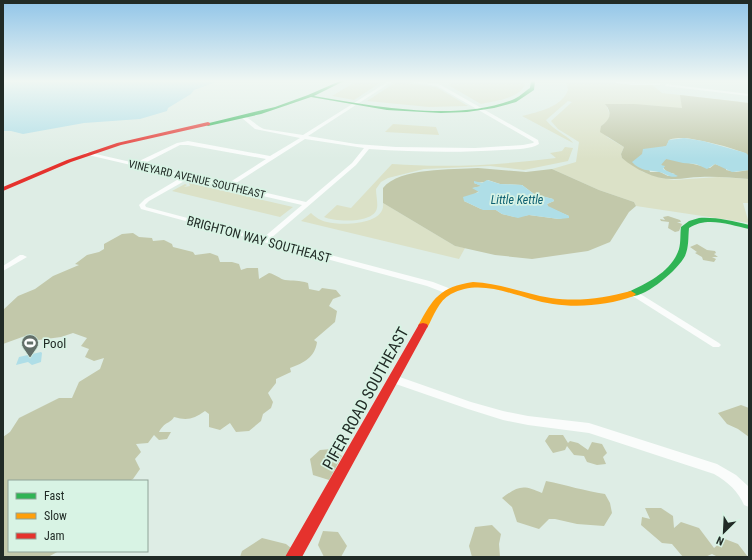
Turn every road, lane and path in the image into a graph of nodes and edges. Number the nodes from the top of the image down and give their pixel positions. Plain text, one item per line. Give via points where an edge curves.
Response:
1 (284, 107) edge
2 (350, 107) edge
3 (391, 107) edge
4 (484, 107) edge
5 (479, 108) junction
6 (245, 118) junction
7 (304, 137) junction
8 (368, 147) junction
9 (87, 154) junction
10 (270, 158) junction
11 (136, 165) junction
12 (187, 177) junction
13 (3, 186) edge
14 (228, 186) junction
15 (3, 189) edge
16 (307, 204) junction
17 (749, 227) edge
18 (265, 240) junction
19 (24, 258) dead end
20 (3, 269) edge
21 (448, 291) junction
22 (634, 293) junction
23 (716, 344) dead end
24 (394, 379) junction
25 (749, 501) edge
26 (293, 557) edge

1 - 6 street
2 - 7 street
3 - 5 street via 416,110
4 - 5 street
5 - 8 street via 536,141 536,144 500,149 449,151
6 - 7 street via 257,128
6 - 9 street via 161,133
7 - 8 street
7 - 10 street
8 - 16 street via 359,160
9 - 11 street, VINEYARD AVENUE SOUTHEAST
9 - 13 street via 63,161
9 - 15 street
10 - 11 street via 188,143 179,144
10 - 14 street
11 - 12 street, VINEYARD AVENUE SOUTHEAST
12 - 14 street, VINEYARD AVENUE SOUTHEAST
12 - 18 street, BRIGHTON WAY SOUTHEAST via 147,200 142,205 143,208
14 - 16 street, VINEYARD AVENUE SOUTHEAST
16 - 18 street
17 - 22 street, PIFER ROAD SOUTHEAST via 715,221 690,222 685,227 683,249 675,264 662,277
18 - 21 street, BRIGHTON WAY SOUTHEAST
19 - 20 street
21 - 22 street, PIFER ROAD SOUTHEAST via 468,285 485,286 540,299 575,302 610,300
21 - 24 street, PIFER ROAD SOUTHEAST via 436,302
22 - 23 street
24 - 25 street via 500,414 589,428 717,470 730,476 740,485
24 - 26 street, PIFER ROAD SOUTHEAST

